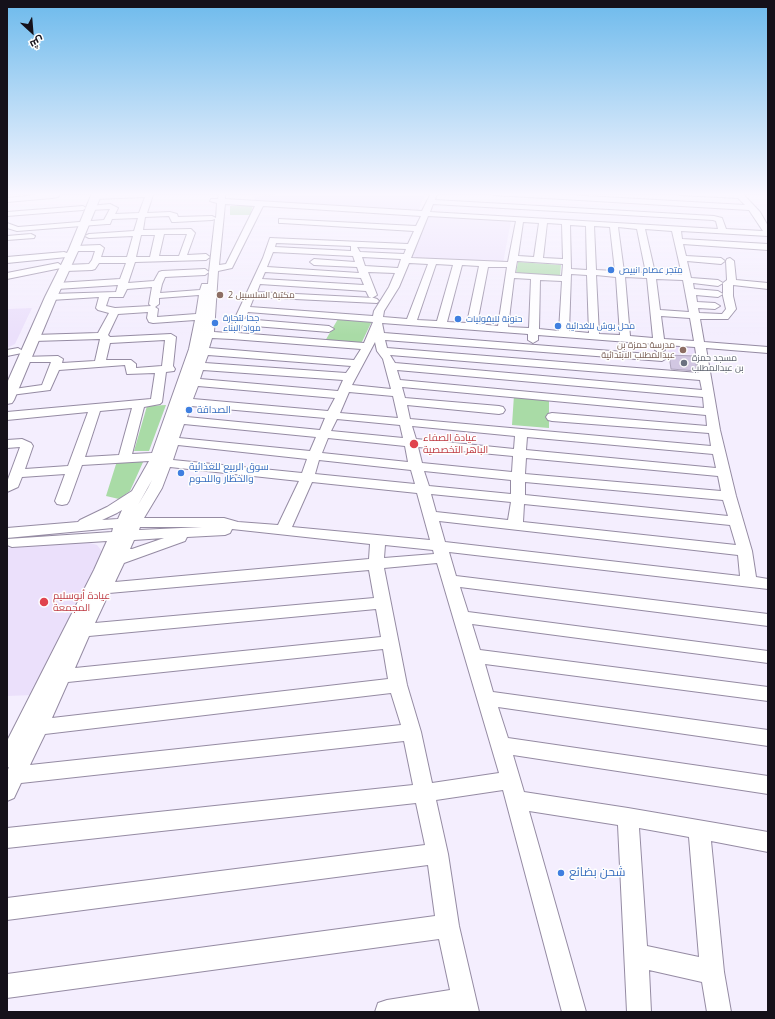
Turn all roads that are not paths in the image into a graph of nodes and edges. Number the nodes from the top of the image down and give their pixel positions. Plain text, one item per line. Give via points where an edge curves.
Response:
1 (273, 240) edge
2 (35, 241) edge
3 (43, 241) edge
4 (73, 241) edge
5 (95, 241) edge
6 (136, 241) edge
7 (158, 241) edge
8 (188, 241) edge
9 (211, 241) edge
10 (213, 241) edge
11 (242, 241) edge
12 (284, 241) edge
13 (353, 241) edge
14 (388, 241) edge
15 (405, 241) edge
16 (413, 241) edge
17 (416, 241) edge
18 (516, 241) edge
19 (540, 241) edge
20 (566, 241) edge
21 (589, 241) edge
22 (616, 241) edge
23 (643, 241) edge
24 (679, 241) edge
25 (354, 244) junction
26 (7, 247) edge
27 (768, 247) edge
28 (681, 249) junction
29 (356, 255) junction
30 (270, 256) junction
31 (206, 257) junction
32 (182, 258) junction
33 (727, 258) junction
34 (154, 259) junction
35 (7, 260) edge
36 (96, 260) junction
37 (132, 260) junction
38 (538, 260) junction
39 (306, 261) dead end
40 (433, 261) junction
41 (458, 262) junction
42 (512, 262) junction
43 (484, 264) junction
44 (62, 267) junction
45 (262, 269) junction
46 (210, 270) junction
47 (363, 270) junction
48 (566, 270) junction
49 (400, 271) junction
50 (592, 273) junction
51 (620, 274) junction
52 (510, 275) junction
53 (7, 276) edge
54 (651, 276) junction
55 (536, 277) junction
56 (687, 279) junction
57 (257, 281) junction
58 (732, 282) junction
59 (718, 283) dead end
60 (124, 284) junction
61 (157, 284) junction
62 (57, 286) junction
63 (768, 286) edge
64 (370, 288) junction
65 (204, 292) junction
66 (690, 292) junction
67 (105, 294) junction
68 (251, 294) junction
69 (718, 294) dead end
70 (120, 295) junction
71 (155, 296) junction
72 (51, 297) junction
73 (693, 305) junction
74 (716, 306) dead end
75 (153, 308) junction
76 (244, 309) junction
77 (118, 310) junction
78 (655, 313) junction
79 (336, 316) junction
80 (695, 316) junction
81 (201, 317) junction
82 (177, 318) junction
83 (238, 322) junction
84 (411, 322) junction
85 (441, 324) junction
86 (471, 327) junction
87 (329, 329) junction
88 (503, 329) junction
89 (533, 331) junction
90 (33, 333) junction
91 (564, 334) junction
92 (202, 335) junction
93 (232, 336) junction
94 (594, 336) junction
95 (171, 337) junction
96 (104, 338) junction
97 (625, 338) junction
98 (376, 339) junction
99 (659, 341) junction
100 (322, 342) junction
101 (700, 344) junction
102 (768, 346) edge
103 (757, 348) junction
104 (534, 349) junction
105 (768, 350) edge
106 (203, 351) junction
107 (17, 354) edge
108 (662, 358) junction
109 (532, 363) junction
110 (100, 365) junction
111 (55, 367) junction
112 (193, 367) junction
113 (164, 369) junction
114 (664, 373) junction
115 (7, 377) edge
116 (350, 377) junction
117 (704, 377) junction
118 (531, 380) junction
119 (194, 382) junction
120 (343, 391) junction
121 (398, 392) junction
122 (500, 393) junction
123 (709, 394) junction
124 (9, 396) edge
125 (528, 396) junction
126 (552, 398) junction
127 (186, 402) junction
128 (138, 404) junction
129 (95, 408) junction
130 (499, 410) junction
131 (711, 412) junction
132 (332, 415) junction
133 (7, 416) edge
134 (552, 417) junction
135 (179, 420) junction
136 (404, 421) junction
137 (497, 430) junction
138 (714, 430) junction
139 (521, 432) junction
140 (325, 434) junction
141 (552, 435) junction
142 (172, 441) junction
143 (410, 442) junction
144 (7, 444) edge
145 (719, 451) junction
146 (520, 454) junction
147 (314, 456) junction
148 (124, 458) junction
149 (161, 460) junction
150 (75, 466) junction
151 (416, 466) junction
152 (17, 473) junction
153 (723, 473) junction
154 (307, 477) junction
155 (518, 477) junction
156 (7, 488) edge
157 (424, 489) junction
158 (138, 492) junction
159 (729, 496) junction
160 (518, 500) junction
161 (62, 501) dead end
162 (430, 516) junction
163 (736, 521) junction
164 (514, 525) junction
165 (237, 526) junction
166 (72, 528) junction
167 (126, 529) junction
168 (283, 530) junction
169 (200, 532) junction
170 (7, 533) edge
171 (83, 538) junction
172 (378, 540) junction
173 (7, 543) edge
174 (745, 551) junction
175 (442, 552) junction
176 (113, 558) junction
177 (376, 564) junction
178 (450, 581) junction
179 (749, 582) junction
180 (768, 584) edge
181 (104, 588) junction
182 (383, 603) junction
183 (462, 617) junction
184 (768, 620) edge
185 (83, 630) junction
186 (390, 642) junction
187 (473, 656) junction
188 (768, 657) edge
189 (61, 676) junction
190 (398, 685) junction
191 (768, 694) edge
192 (487, 698) junction
193 (39, 727) junction
194 (412, 732) junction
195 (768, 738) edge
196 (501, 745) junction
197 (10, 776) edge
198 (510, 780) junction
199 (768, 785) edge
200 (424, 792) junction
201 (517, 800) junction
202 (628, 817) junction
203 (699, 829) junction
204 (7, 838) edge
205 (768, 842) edge
206 (437, 854) junction
207 (7, 909) edge
208 (448, 926) junction
209 (636, 956) junction
210 (712, 972) junction
211 (7, 986) edge
212 (466, 1006) edge
213 (387, 1012) edge
214 (574, 1012) edge
215 (639, 1012) edge
216 (719, 1012) edge

1 - 30 street
2 - 26 street
3 - 35 street
4 - 44 main road
5 - 36 street via 100,248
6 - 37 street
7 - 34 street
8 - 32 street
9 - 31 street
10 - 46 street
11 - 46 street via 229,266
12 - 25 street
13 - 25 street
14 - 25 street
15 - 29 street
16 - 49 street
17 - 40 street
18 - 42 street
19 - 38 street
20 - 48 street
21 - 50 street
22 - 51 street
23 - 54 street
24 - 28 street
25 - 29 street
27 - 28 street
28 - 33 street
28 - 33 street
28 - 56 street
29 - 30 street
29 - 47 street
30 - 45 street
31 - 32 street
31 - 46 street
32 - 34 street
33 - 58 street
34 - 37 street
36 - 37 street
36 - 44 street via 92,267
37 - 60 street
38 - 42 street
38 - 48 street
39 - 47 street
40 - 41 street
40 - 84 street
41 - 43 street
41 - 85 street
42 - 43 street
42 - 52 street
43 - 86 street
44 - 53 street
44 - 62 main road
44 - 90 main road via 41,307
45 - 47 street
45 - 57 street
46 - 61 street via 162,274
46 - 65 street
46 - 92 street via 211,317
47 - 49 street
47 - 64 street
48 - 50 street
48 - 55 street
48 - 91 street
49 - 98 street
50 - 51 street
50 - 94 street
51 - 54 street
51 - 97 street
52 - 55 street
52 - 88 street
54 - 56 street
54 - 78 street
55 - 89 street
56 - 59 street
56 - 66 street
57 - 64 street
57 - 68 street
58 - 63 street
58 - 80 street via 728,283 731,309 728,315 721,318
60 - 61 street
60 - 62 street
60 - 70 street
61 - 71 street
62 - 72 main road
64 - 98 street
65 - 71 street
65 - 81 street
66 - 69 street
66 - 73 street
67 - 70 street
67 - 72 street
67 - 77 street via 101,308
68 - 76 street
68 - 98 street
70 - 77 street
71 - 75 street
72 - 90 main road
73 - 74 street
73 - 80 street
75 - 77 street
75 - 82 street via 153,320
76 - 79 street
76 - 83 street
77 - 96 street
78 - 80 street
78 - 99 street
79 - 87 street
79 - 98 street
80 - 101 street
81 - 82 street
81 - 92 street
82 - 95 street
83 - 87 street
83 - 93 street
84 - 85 street
84 - 98 street
85 - 86 street
86 - 88 street
87 - 100 street
88 - 89 street
89 - 91 street
89 - 104 street
90 - 96 street
90 - 107 main road
91 - 94 street
92 - 93 street
92 - 106 street
92 - 112 street
93 - 100 street
94 - 97 street
95 - 96 street
95 - 113 street
96 - 110 street
97 - 99 street
98 - 100 street
98 - 104 street
98 - 106 street
98 - 109 street
98 - 116 street
98 - 118 street
98 - 121 street
99 - 101 street
99 - 108 street
101 - 103 street
101 - 117 street
102 - 103 street
103 - 105 street
104 - 108 street
104 - 109 street
106 - 112 street
107 - 111 street via 57,358
107 - 115 main road
107 - 124 main road
108 - 114 street
109 - 114 street
109 - 118 street
110 - 111 street
110 - 113 street via 127,362 131,364 131,372
111 - 124 street via 46,388
112 - 113 street
112 - 116 street
112 - 119 street
112 - 149 street
113 - 128 street via 156,402
114 - 117 street
116 - 120 street
117 - 123 street
118 - 123 street
118 - 125 street
119 - 120 street
119 - 127 street
120 - 121 street
120 - 132 street
121 - 122 street
121 - 130 street
121 - 136 street
122 - 125 street
122 - 130 street
123 - 131 street
125 - 126 street
126 - 131 street
126 - 134 street
127 - 132 street
127 - 135 street
128 - 129 street
128 - 148 street
129 - 133 street
129 - 150 street
130 - 137 street
131 - 138 street
132 - 136 street
132 - 140 street
134 - 138 street
134 - 141 street
135 - 140 street
135 - 142 street
136 - 137 street
136 - 143 street
137 - 139 street
138 - 145 street
139 - 141 street
139 - 146 street
140 - 143 street
140 - 147 street
141 - 145 street
142 - 147 street
142 - 149 street
143 - 146 street
143 - 151 street
144 - 152 street via 27,444
145 - 153 street
146 - 153 street
146 - 155 street
147 - 151 street
147 - 154 street
148 - 149 street
148 - 150 street
149 - 154 street
149 - 158 street
149 - 167 street via 155,488
150 - 152 street
150 - 161 street
151 - 155 street
151 - 157 street
152 - 156 street via 13,484
153 - 159 street
154 - 157 street
154 - 168 street
155 - 159 street
155 - 160 street
157 - 160 street
157 - 162 street
158 - 166 street via 112,510
158 - 167 street
159 - 163 street
160 - 163 street
160 - 164 street
162 - 164 street
162 - 175 street
163 - 174 street
164 - 174 street
165 - 167 street via 224,522
165 - 168 street
165 - 169 street via 222,531
166 - 167 street
166 - 170 street
167 - 169 street
167 - 171 street
167 - 176 street
168 - 172 street
169 - 176 street
171 - 173 street
171 - 176 street
172 - 175 street
172 - 177 street
174 - 179 street
175 - 177 street
175 - 178 street
175 - 179 street
176 - 181 street
176 - 197 street
177 - 181 street
177 - 182 street
178 - 183 street
178 - 184 street
179 - 180 street
181 - 185 street
182 - 185 street
182 - 186 street
183 - 187 street
183 - 188 street
185 - 189 street
186 - 189 street
186 - 190 street
187 - 191 street
187 - 192 street
189 - 193 street
190 - 193 street
190 - 194 street
192 - 195 street
192 - 196 street
193 - 197 street
194 - 197 street
194 - 200 street
196 - 198 street
196 - 199 street
198 - 200 street
198 - 201 street
200 - 204 street
200 - 206 street
201 - 202 street
201 - 214 street
202 - 203 street
202 - 209 street
203 - 205 street
203 - 210 street
206 - 207 street
206 - 208 street
208 - 211 street
208 - 212 street
209 - 210 street
209 - 215 street
210 - 216 street
212 - 213 street

